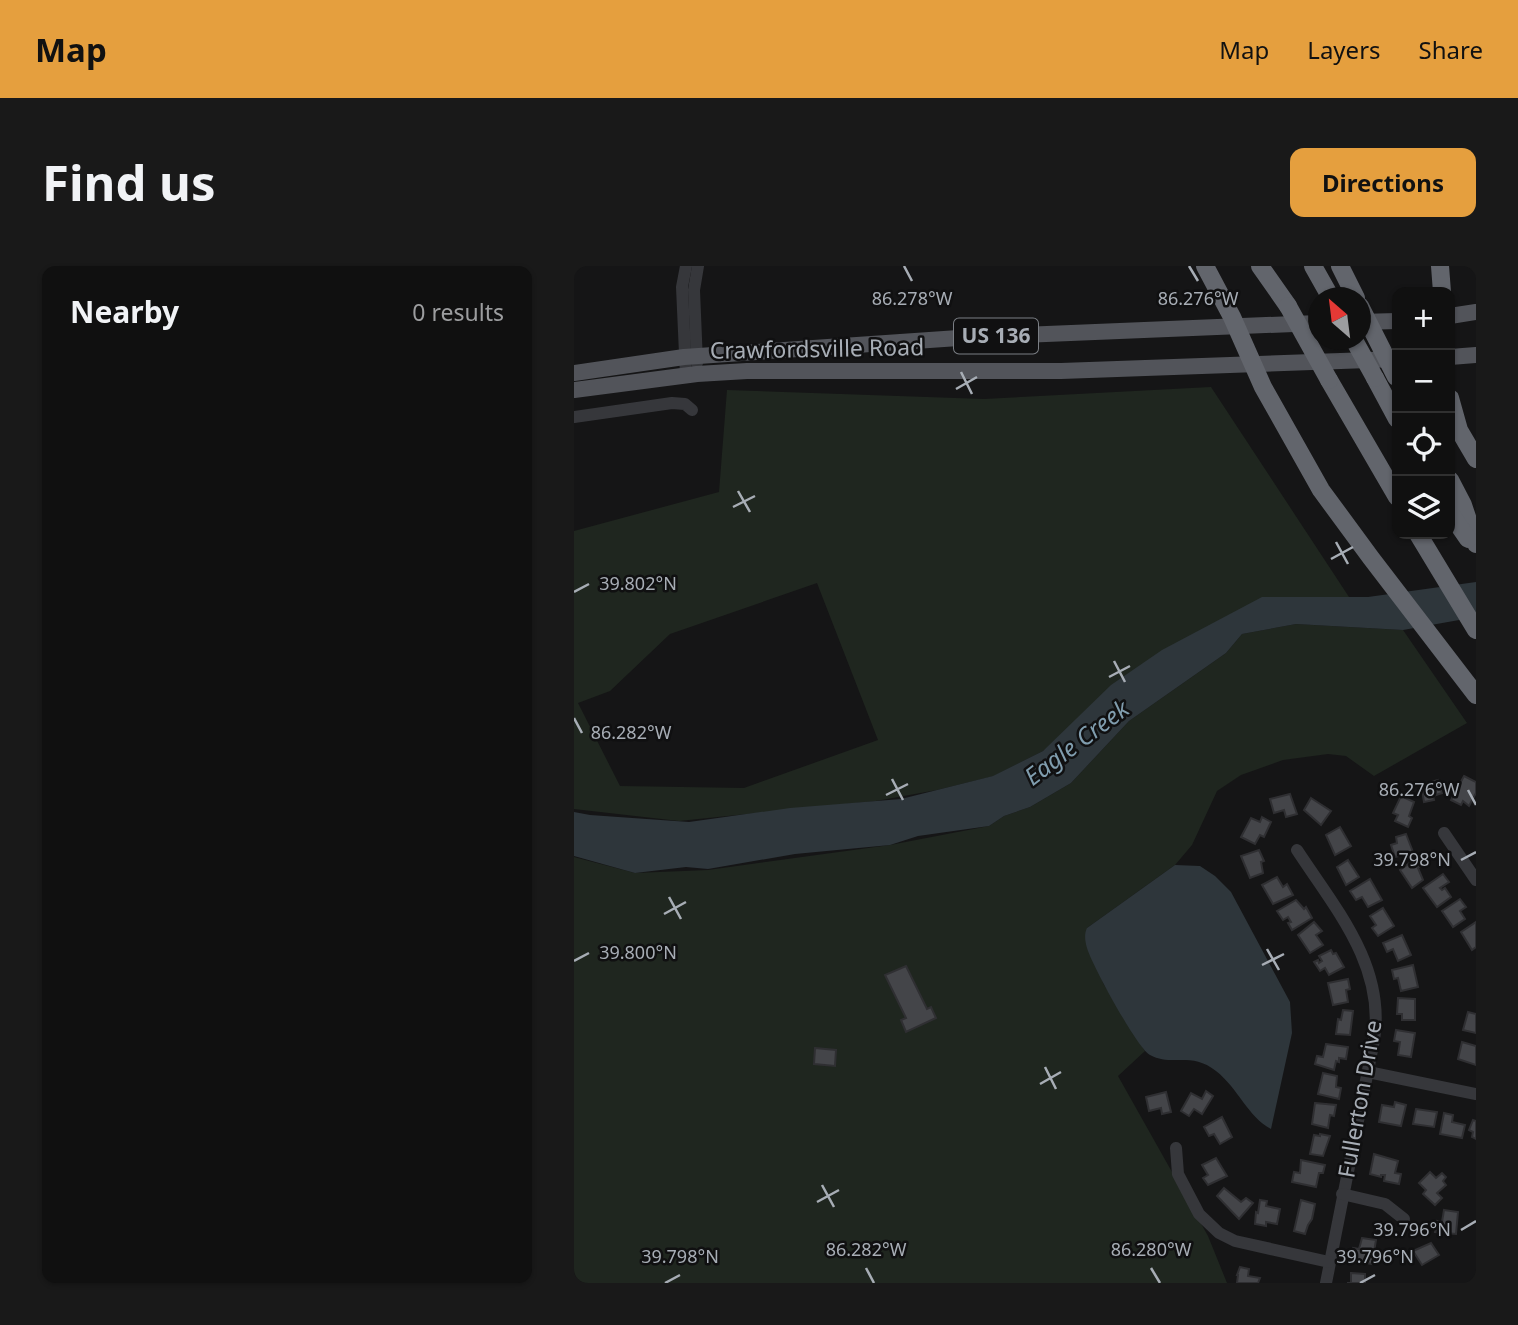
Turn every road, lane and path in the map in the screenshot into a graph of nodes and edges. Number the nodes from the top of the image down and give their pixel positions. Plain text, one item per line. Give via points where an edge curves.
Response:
1 (685, 266) edge
2 (698, 266) edge
3 (1205, 266) edge
4 (1260, 266) edge
5 (1268, 266) edge
6 (1313, 266) edge
7 (1440, 266) edge
8 (1343, 271) edge
9 (1325, 287) edge
10 (1351, 287) edge
11 (1442, 287) edge
12 (1288, 306) junction
13 (1476, 312) edge
14 (1455, 315) edge
15 (1392, 321) edge
16 (1371, 322) edge
17 (1308, 323) edge
18 (1236, 326) junction
19 (1371, 326) edge
20 (1360, 350) edge
21 (1476, 355) edge
22 (690, 356) junction
23 (1455, 357) edge
24 (1392, 363) edge
25 (1254, 364) junction
26 (1392, 372) edge
27 (574, 373) edge
28 (691, 375) junction
29 (574, 390) edge
30 (692, 410) dead end
31 (1394, 413) edge
32 (1453, 413) edge
33 (574, 417) edge
34 (1476, 459) edge
35 (1392, 487) edge
36 (1455, 490) edge
37 (1455, 520) edge
38 (1422, 539) edge
39 (1476, 544) edge
40 (1476, 551) edge
41 (1476, 630) edge
42 (1476, 695) edge
43 (1444, 833) dead end
44 (1297, 850) dead end
45 (1476, 880) edge
46 (1368, 1072) junction
47 (1476, 1094) edge
48 (1176, 1148) dead end
49 (1342, 1194) junction
50 (1404, 1219) dead end
51 (1329, 1262) junction
52 (1326, 1283) edge

1 - 22 street via 682,287
2 - 22 street
3 - 18 highway
4 - 12 highway
5 - 12 highway
6 - 9 highway
7 - 11 highway
8 - 10 highway
12 - 35 highway, bridge
13 - 14 main road
15 - 16 main road
17 - 18 main road, Crawfordsville Road / US 136
18 - 22 main road, Crawfordsville Road / US 136 via 1058,332
18 - 25 highway
19 - 24 highway, bridge
20 - 31 highway, bridge
21 - 23 main road
22 - 27 main road, Crawfordsville Road / US 136
22 - 28 street
25 - 26 main road, Crawfordsville Road / US 136
25 - 28 main road, Crawfordsville Road / US 136
25 - 42 highway via 1321,490
28 - 29 main road, Crawfordsville Road / US 136
30 - 33 street via 672,402
32 - 34 highway
36 - 39 highway
37 - 40 highway
38 - 41 highway
43 - 45 street
44 - 46 street, Fullerton Drive via 1371,973 1377,1022
46 - 47 street
46 - 49 street, Fullerton Drive
48 - 51 street via 1178,1174 1199,1214 1219,1233 1235,1241
49 - 50 street via 1385,1204
49 - 51 street, Fullerton Drive
51 - 52 street, Fullerton Drive

